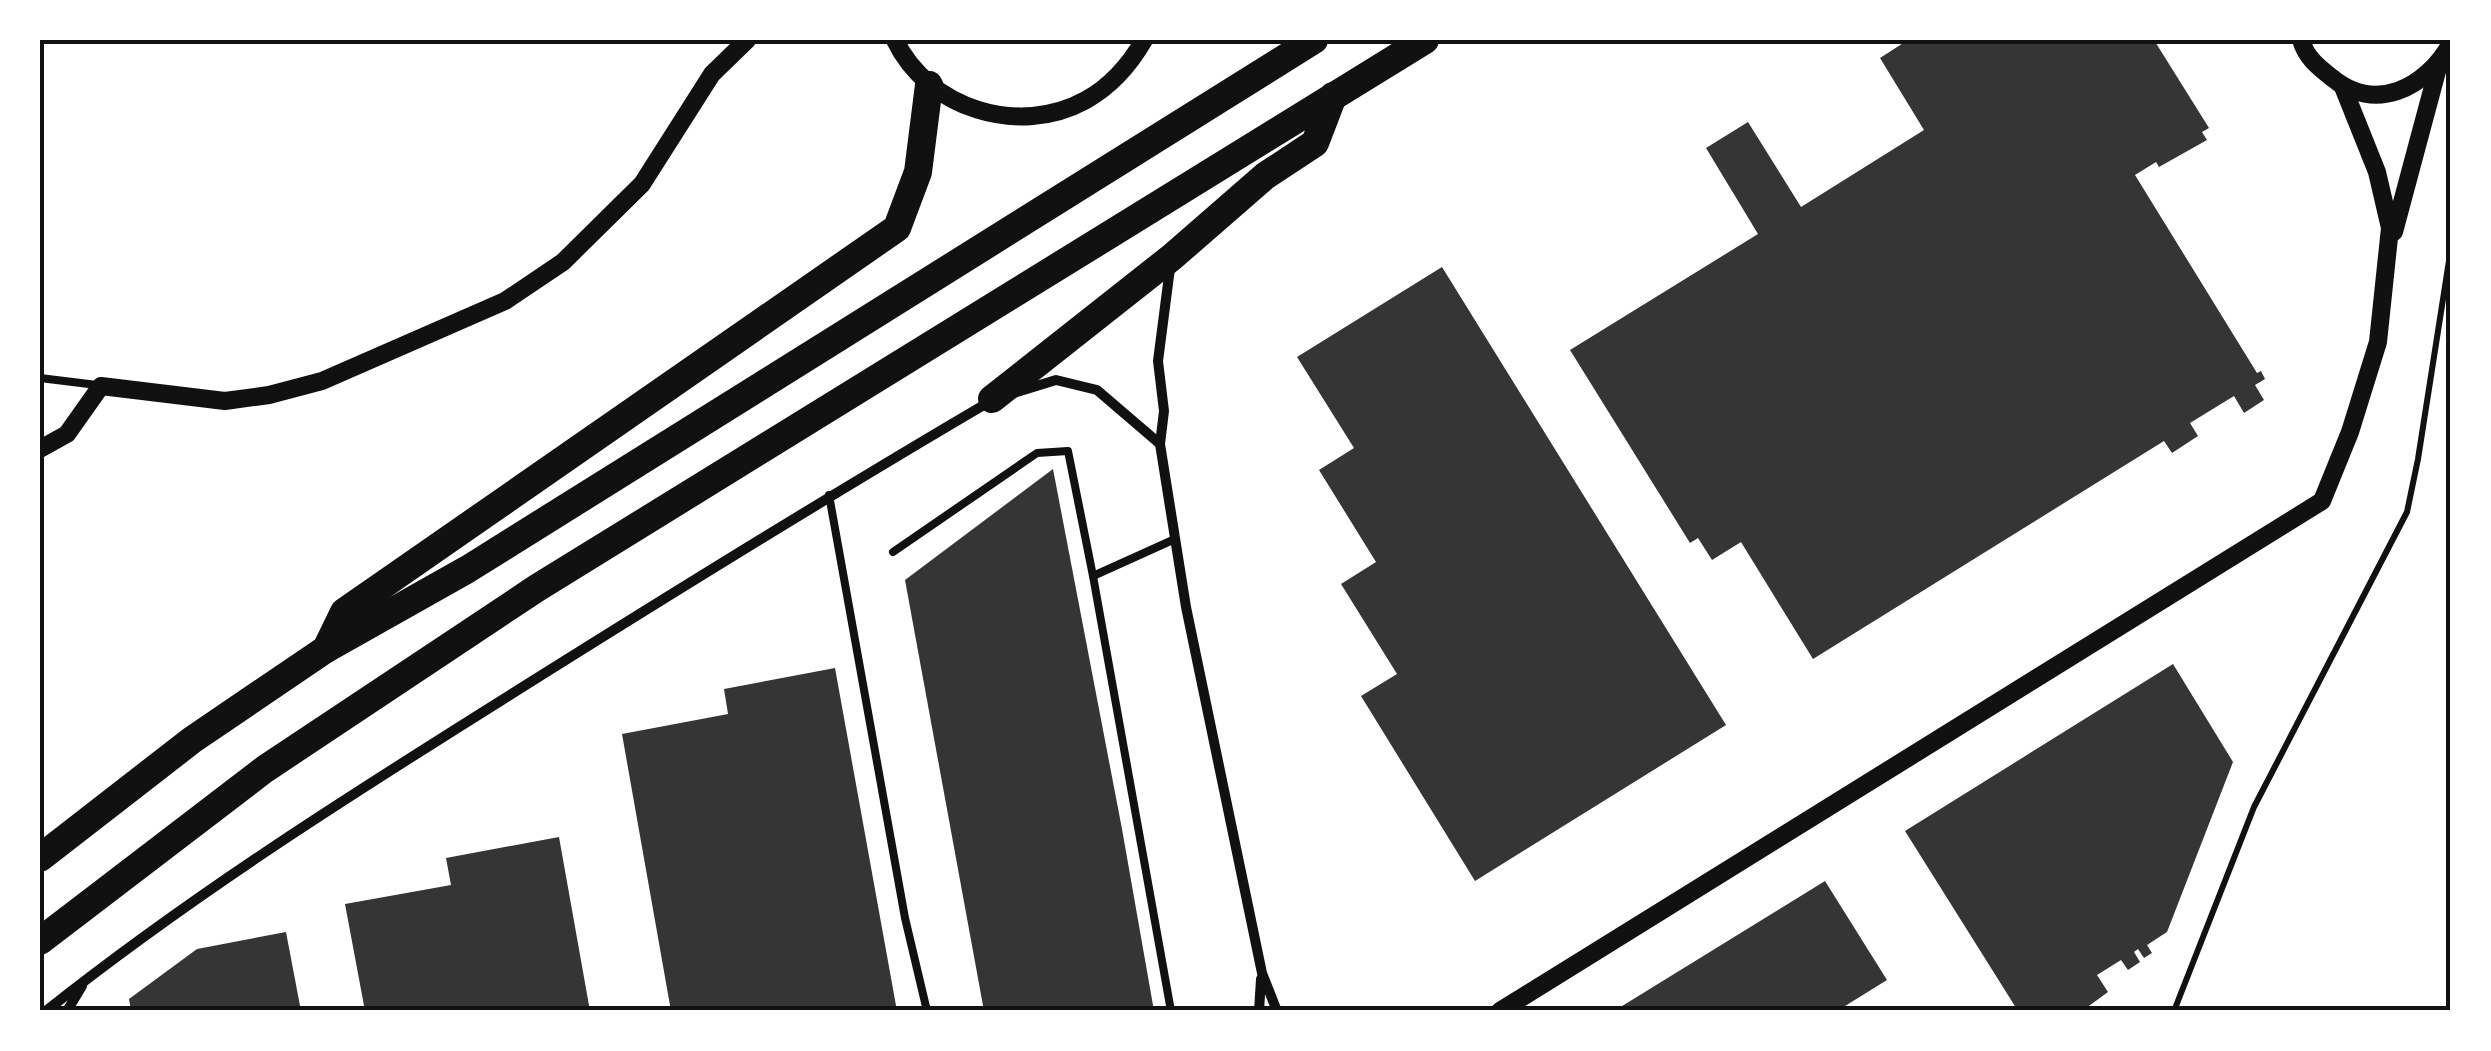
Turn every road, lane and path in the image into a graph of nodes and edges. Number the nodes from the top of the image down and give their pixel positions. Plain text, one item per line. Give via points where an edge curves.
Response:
1 (747, 40) edge
2 (895, 40) edge
3 (1144, 40) edge
4 (1314, 40) edge
5 (1424, 40) edge
6 (2301, 40) edge
7 (2451, 43) edge
8 (2439, 64) junction
9 (930, 86) junction
10 (2343, 87) junction
11 (1333, 96) junction
12 (2451, 248) edge
13 (1172, 257) junction
14 (2386, 272) junction
15 (40, 378) edge
16 (102, 386) junction
17 (992, 400) junction
18 (1160, 444) junction
19 (40, 449) edge
20 (829, 494) junction
21 (1175, 539) junction
22 (893, 552) dead end
23 (1093, 576) junction
24 (326, 649) junction
25 (40, 858) edge
26 (40, 941) edge
27 (1262, 972) junction
28 (86, 980) junction
29 (46, 1011) edge
30 (68, 1011) edge
31 (927, 1011) edge
32 (1171, 1011) edge
33 (1260, 1011) edge
34 (1277, 1011) edge
35 (1500, 1011) edge
36 (2174, 1011) edge

1 - 16 street via 712,74 642,184 563,262 505,301 322,380 269,395 225,400
2 - 9 street
3 - 9 street via 1118,76 1085,101 1046,115 992,113
4 - 24 highway via 468,569
5 - 11 highway
6 - 10 street via 2312,61
7 - 8 street
8 - 10 street via 2414,85 2386,94
8 - 14 street
9 - 24 highway via 918,172 897,228 344,612
10 - 14 street via 2390,228
11 - 13 highway via 1315,143 1264,176
11 - 26 highway via 537,588 265,769
12 - 36 path via 2407,512 2260,792
13 - 17 highway
13 - 18 street via 1158,362
14 - 35 street via 2378,342 2322,501
15 - 16 lane
16 - 19 street via 66,434
17 - 18 street via 1056,380 1097,390
17 - 20 street
18 - 21 street
20 - 28 street via 411,758
20 - 31 lane
21 - 23 lane
21 - 27 street
22 - 23 lane via 1037,452 1068,451
23 - 32 lane
24 - 25 highway via 192,740
27 - 33 street
27 - 34 street
28 - 29 street
28 - 30 street

